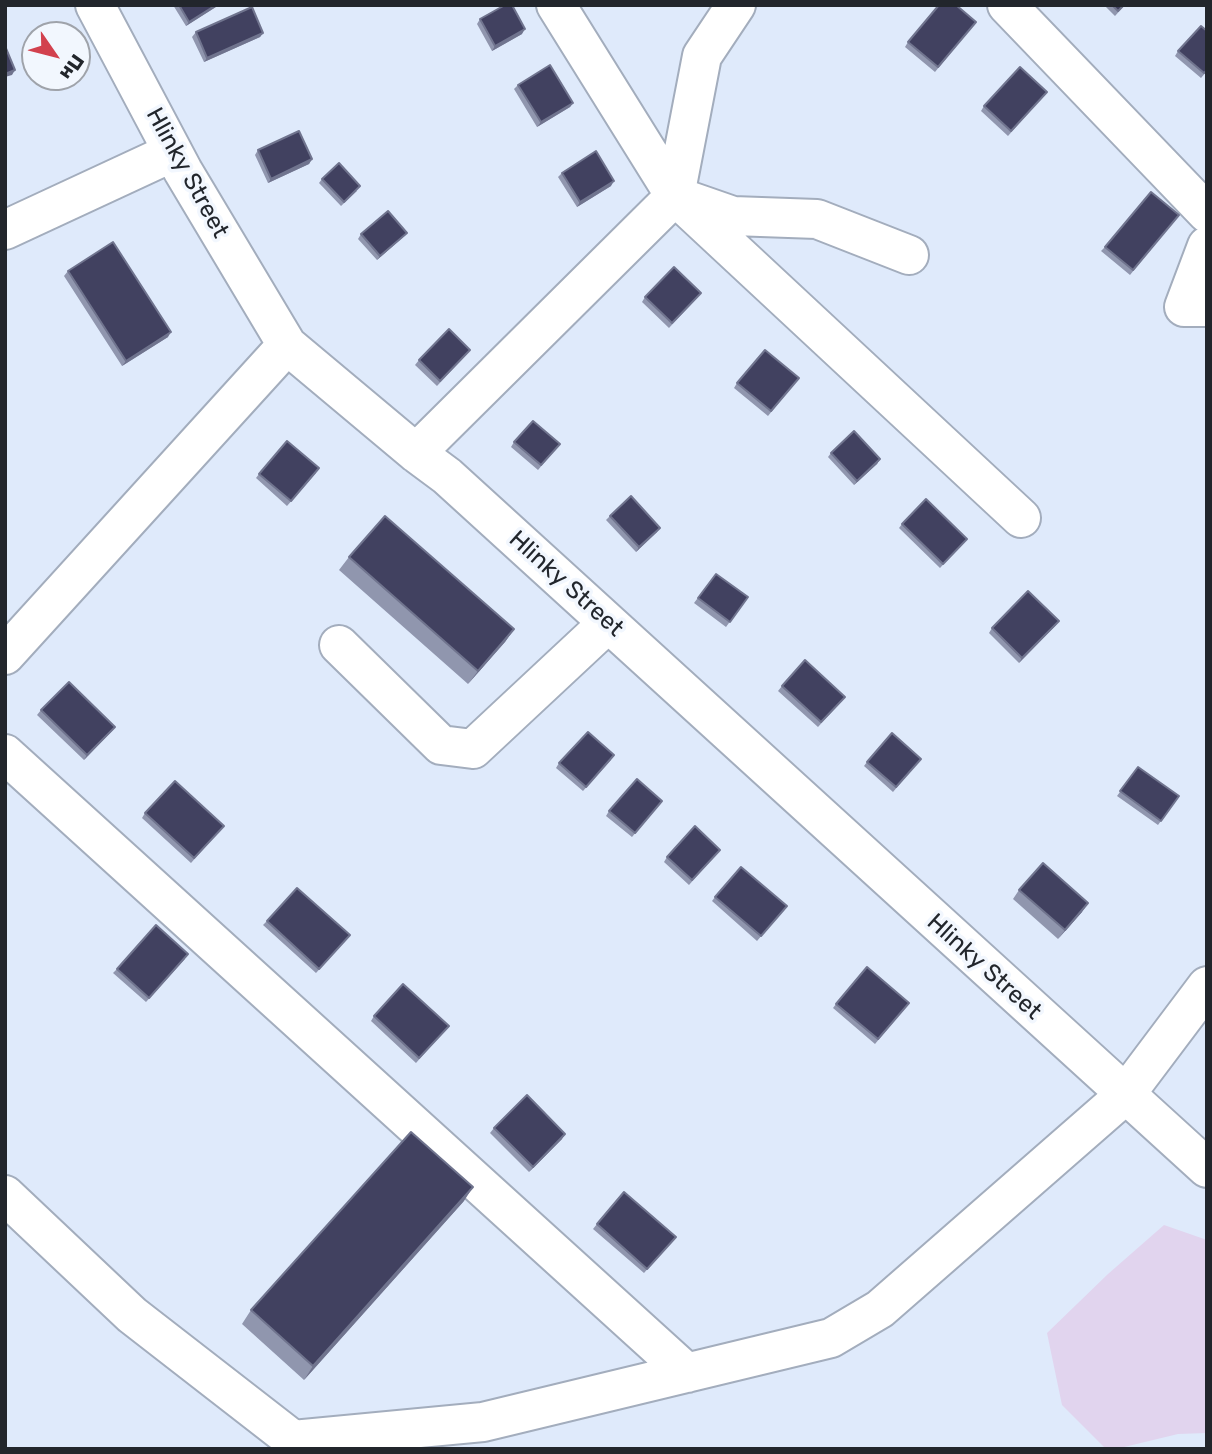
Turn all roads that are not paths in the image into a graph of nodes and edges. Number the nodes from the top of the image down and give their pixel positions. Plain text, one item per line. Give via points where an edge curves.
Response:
1 (95, 5) edge
2 (556, 5) edge
3 (736, 5) edge
4 (1007, 5) edge
5 (173, 152) junction
6 (675, 196) junction
7 (1207, 213) edge
8 (5, 230) edge
9 (1207, 246) edge
10 (909, 255) dead end
11 (1207, 307) edge
12 (287, 345) junction
13 (416, 453) junction
14 (1021, 518) dead end
15 (608, 623) junction
16 (339, 645) dead end
17 (5, 655) edge
18 (5, 754) edge
19 (1207, 986) edge
20 (1125, 1095) junction
21 (1207, 1168) edge
22 (5, 1195) edge
23 (687, 1373) junction

1 - 5 street, Hlinky Street
2 - 6 street
3 - 6 street via 702,56
4 - 7 street
5 - 8 street
5 - 12 street, Hlinky Street
6 - 10 street via 733,215 817,219
6 - 13 street
6 - 14 street
9 - 11 street via 1184,307
12 - 13 street, Hlinky Street
12 - 17 street
13 - 15 street, Hlinky Street
15 - 16 street via 473,748 441,745
15 - 20 street, Hlinky Street
18 - 23 street
19 - 20 street
20 - 21 street, Hlinky Street
20 - 23 street via 880,1309 831,1338
22 - 23 street via 132,1315 293,1440 483,1422

